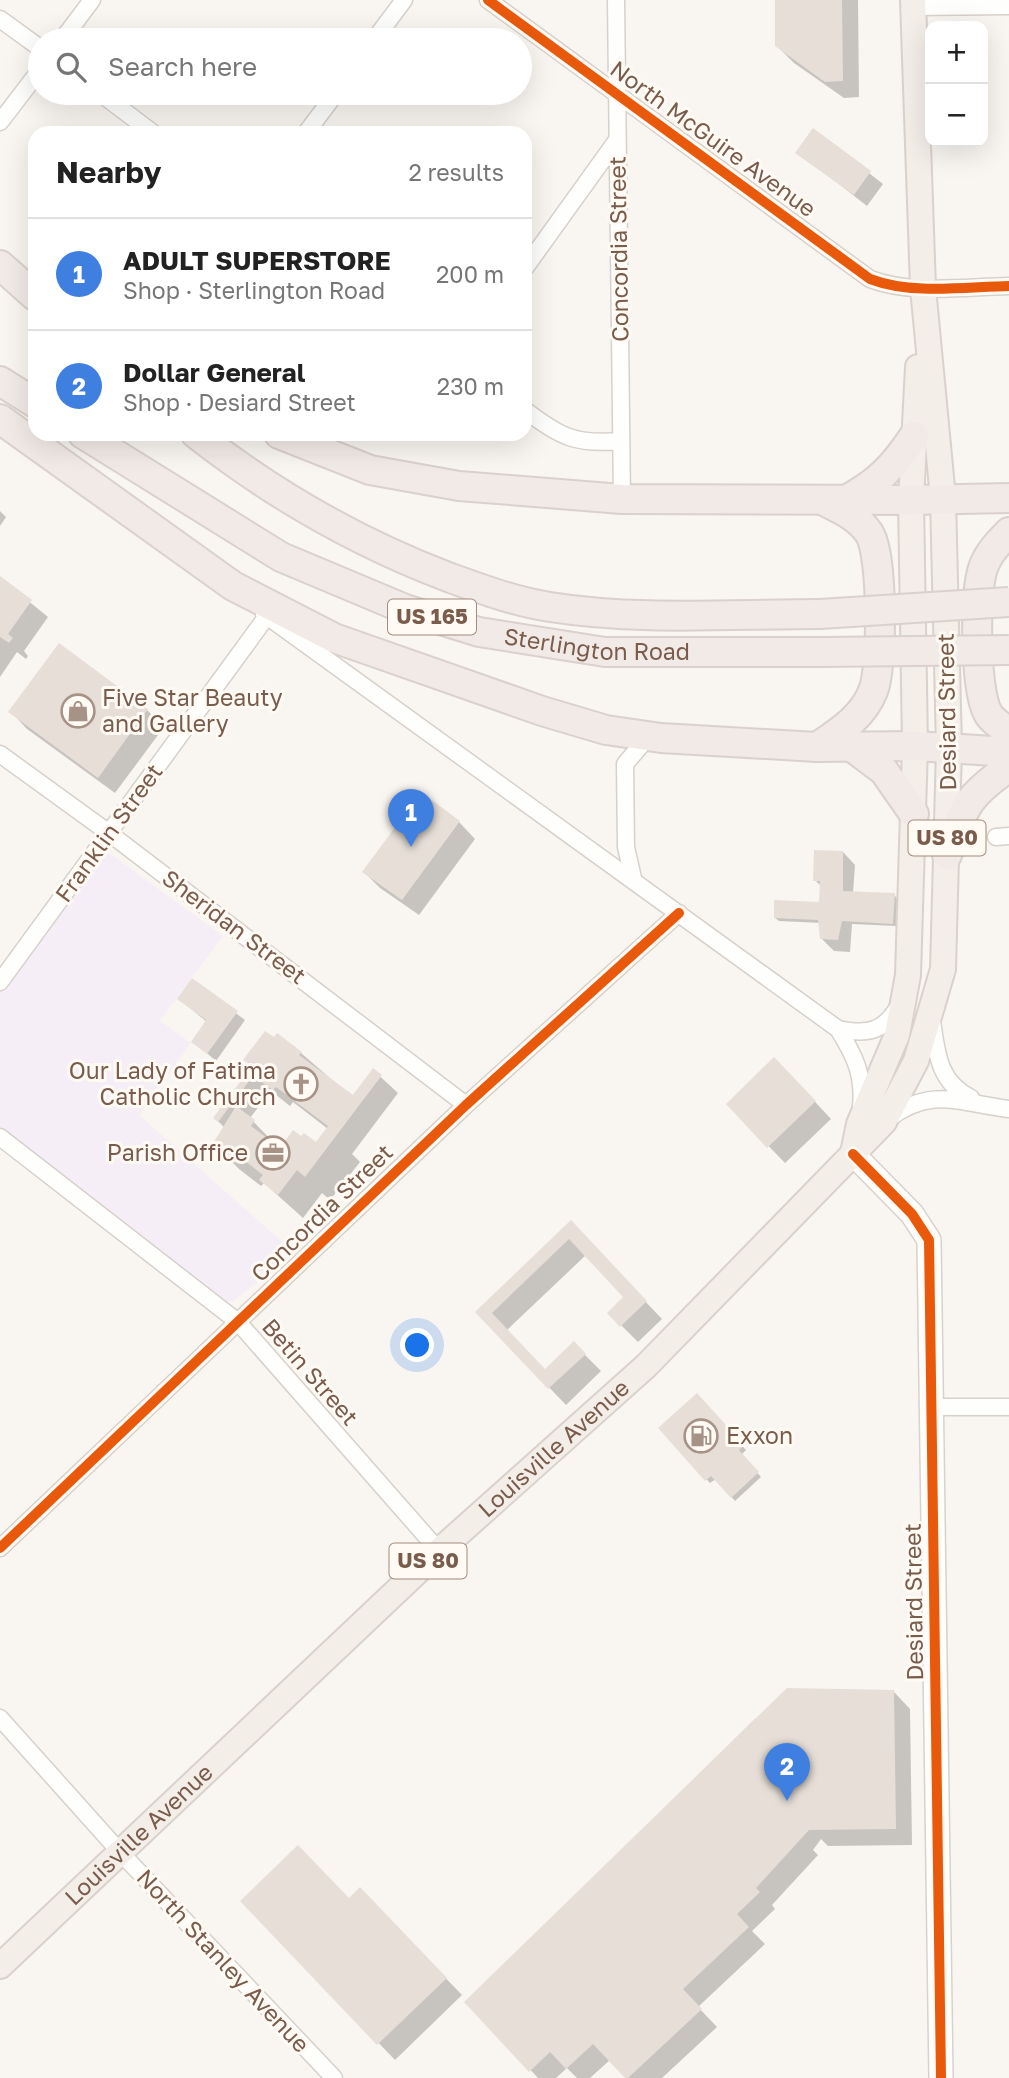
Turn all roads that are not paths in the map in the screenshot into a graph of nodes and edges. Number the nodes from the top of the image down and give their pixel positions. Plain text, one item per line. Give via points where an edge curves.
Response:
1 (92, 0) edge
2 (404, 0) edge
3 (488, 0) edge
4 (616, 0) edge
5 (914, 4) edge
6 (1009, 6) edge
7 (0, 19) edge
8 (71, 28) edge
9 (383, 28) edge
10 (527, 28) edge
11 (532, 32) edge
12 (28, 39) edge
13 (28, 85) edge
14 (617, 93) junction
15 (116, 105) edge
16 (327, 105) edge
17 (0, 122) edge
18 (144, 126) edge
19 (311, 126) edge
20 (617, 140) junction
21 (532, 258) edge
22 (0, 264) edge
23 (28, 283) edge
24 (1009, 286) edge
25 (923, 288) junction
26 (28, 290) edge
27 (0, 381) edge
28 (28, 399) edge
29 (532, 415) edge
30 (0, 419) edge
31 (914, 436) junction
32 (28, 439) edge
33 (31, 441) edge
34 (94, 441) edge
35 (205, 441) edge
36 (297, 441) edge
37 (621, 441) junction
38 (943, 498) junction
39 (1009, 498) edge
40 (622, 499) junction
41 (833, 500) junction
42 (911, 500) junction
43 (1009, 532) edge
44 (233, 586) junction
45 (1009, 602) edge
46 (267, 616) junction
47 (1009, 650) edge
48 (606, 730) junction
49 (1009, 733) edge
50 (661, 738) junction
51 (915, 746) junction
52 (817, 747) junction
53 (852, 747) junction
54 (949, 748) junction
55 (1009, 752) edge
56 (0, 754) edge
57 (625, 764) junction
58 (1009, 767) edge
59 (914, 814) junction
60 (109, 832) junction
61 (947, 855) junction
62 (633, 878) junction
63 (679, 913) junction
64 (0, 982) edge
65 (905, 995) junction
66 (931, 1010) junction
67 (838, 1029) junction
68 (466, 1105) junction
69 (989, 1107) junction
70 (1009, 1109) edge
71 (884, 1122) junction
72 (859, 1124) junction
73 (0, 1137) edge
74 (853, 1154) junction
75 (238, 1322) junction
76 (932, 1407) junction
77 (1009, 1407) edge
78 (0, 1548) edge
79 (439, 1551) junction
80 (0, 1718) edge
81 (120, 1852) junction
82 (0, 1966) edge
83 (334, 2078) edge
84 (941, 2078) edge

1 - 8 street
2 - 9 street
3 - 10 street, North McGuire Avenue
4 - 14 street, Concordia Street
5 - 6 street
5 - 25 main road, Desiard Street / US 80
7 - 12 street
11 - 14 street, North McGuire Avenue
13 - 17 street
14 - 20 street, Concordia Street
14 - 25 street, North McGuire Avenue via 870,279
15 - 18 street
16 - 19 street
20 - 21 street
20 - 37 street, Concordia Street
22 - 23 highway
22 - 26 highway
24 - 25 street, North McGuire Avenue
25 - 31 main road, Desiard Street / US 80
25 - 38 main road, Desiard Street / US 80
27 - 28 highway
29 - 37 street via 574,440
30 - 32 highway
31 - 41 highway via 874,485
31 - 42 main road, Desiard Street / US 80
33 - 44 highway
34 - 47 highway, Sterlington Road / US 165, bridge via 281,556 405,609 479,632 605,652
35 - 45 highway, Sterlington Road / US 165, bridge via 324,522 404,560 547,607 614,614 820,614
36 - 40 highway via 370,470 459,486
37 - 40 street, Concordia Street
38 - 39 highway
38 - 42 highway
38 - 54 main road, Desiard Street / US 80
40 - 41 highway
41 - 42 highway
41 - 52 highway via 870,535 877,562 878,674 873,692 844,729
42 - 51 main road, Desiard Street / US 80
43 - 49 highway via 992,549 981,575 976,631 988,714
44 - 46 street
44 - 48 highway via 334,638
46 - 60 street, Franklin Street
46 - 62 street
48 - 50 highway
48 - 57 street via 621,749
50 - 52 highway
50 - 57 street via 643,743
51 - 53 highway
51 - 54 highway
51 - 59 main road, Desiard Street / US 80
52 - 53 highway
53 - 59 highway via 884,771
54 - 55 highway
54 - 61 main road, Desiard Street / US 80
56 - 60 street, Sheridan Street
57 - 62 street via 626,847
58 - 61 highway via 965,804
59 - 65 main road, Desiard Street / US 80
60 - 64 street, Franklin Street
60 - 68 street, Sheridan Street
61 - 66 main road, Desiard Street / US 80 via 943,969
62 - 63 street
63 - 67 street
63 - 68 street, Concordia Street
65 - 67 street via 896,1011 874,1030
65 - 72 main road, Desiard Street / US 80 via 893,1046
66 - 69 street via 939,1066 956,1091
66 - 71 main road, Desiard Street / US 80 via 916,1061
67 - 72 street via 860,1071
68 - 75 street, Concordia Street
69 - 70 street
69 - 71 street via 946,1097 922,1099
71 - 74 main road, Desiard Street / US 80
72 - 74 main road, Desiard Street / US 80
73 - 75 street, Betin Street
74 - 76 street, Desiard Street via 912,1214 929,1240
74 - 79 main road, Louisville Avenue / US 80 via 646,1366
75 - 78 street, Concordia Street
75 - 79 street, Betin Street
76 - 77 street
76 - 84 street, Desiard Street
79 - 81 main road, Louisville Avenue / US 80
80 - 81 street, North Stanley Avenue
81 - 82 main road, Louisville Avenue / US 80
81 - 83 street, North Stanley Avenue

